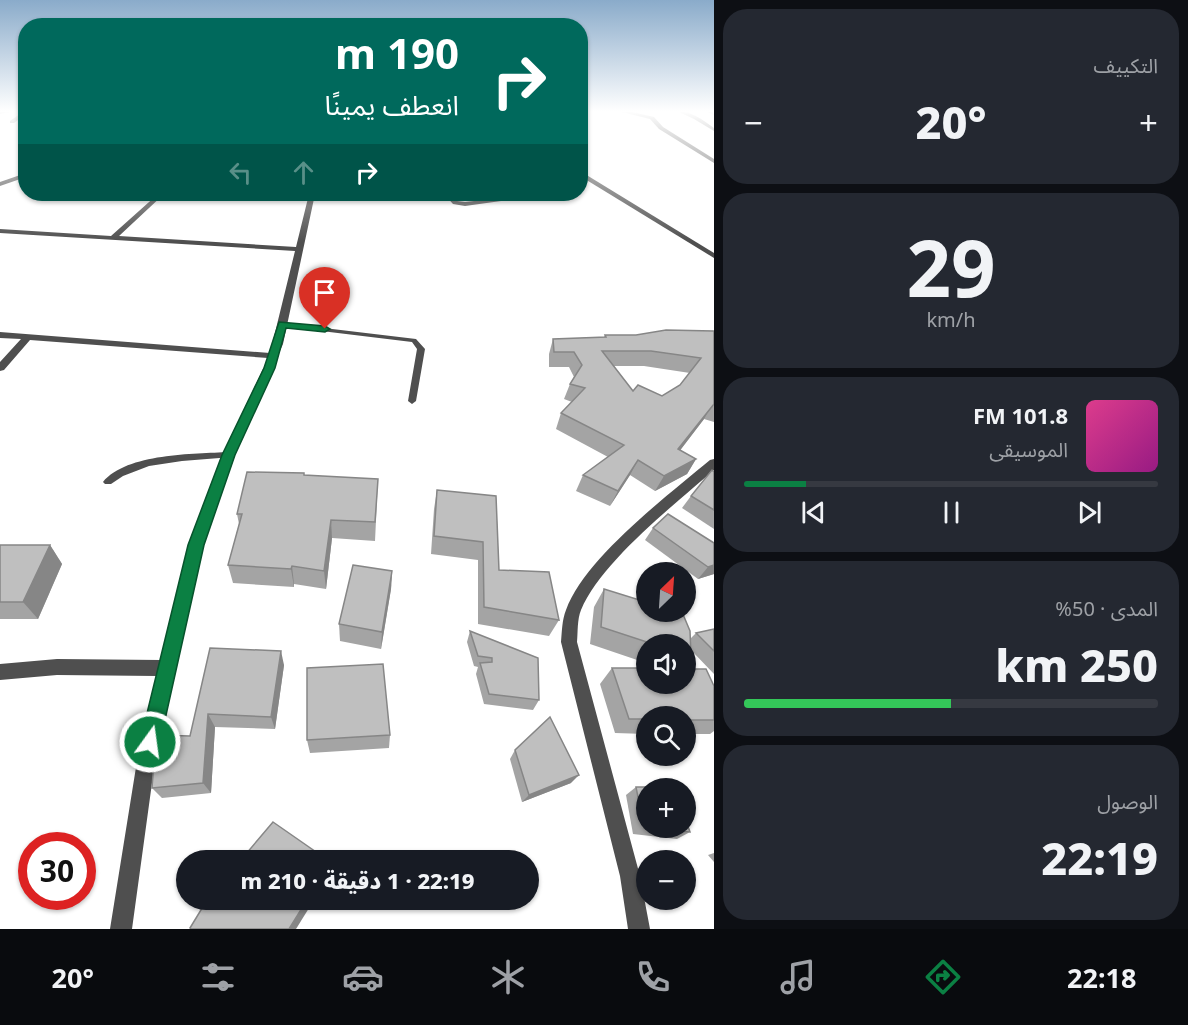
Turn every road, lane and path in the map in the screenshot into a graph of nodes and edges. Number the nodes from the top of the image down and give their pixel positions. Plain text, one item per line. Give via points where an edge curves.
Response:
1 (18, 178) edge
2 (588, 178) edge
3 (0, 184) edge
4 (153, 201) edge
5 (310, 201) edge
6 (453, 201) edge
7 (490, 201) edge
8 (0, 231) edge
9 (114, 237) junction
10 (298, 249) junction
11 (714, 256) edge
12 (282, 325) junction
13 (0, 335) edge
14 (27, 338) junction
15 (274, 356) junction
16 (0, 368) edge
17 (412, 401) dead end
18 (229, 455) junction
19 (714, 463) edge
20 (108, 482) dead end
21 (168, 668) junction
22 (0, 672) edge
23 (121, 929) edge
24 (639, 929) edge

1 - 3 street
2 - 11 street
4 - 9 street
5 - 10 street
6 - 7 street via 465,204
8 - 9 street
9 - 10 street
10 - 12 street
12 - 15 street
12 - 17 lane via 414,340 421,349
13 - 14 street
14 - 15 street
14 - 16 street
15 - 18 street
18 - 20 lane via 146,464 120,471
18 - 21 street via 196,545
19 - 24 street via 630,538 574,608 569,642 630,876
21 - 22 street via 57,667
21 - 23 street via 146,761

